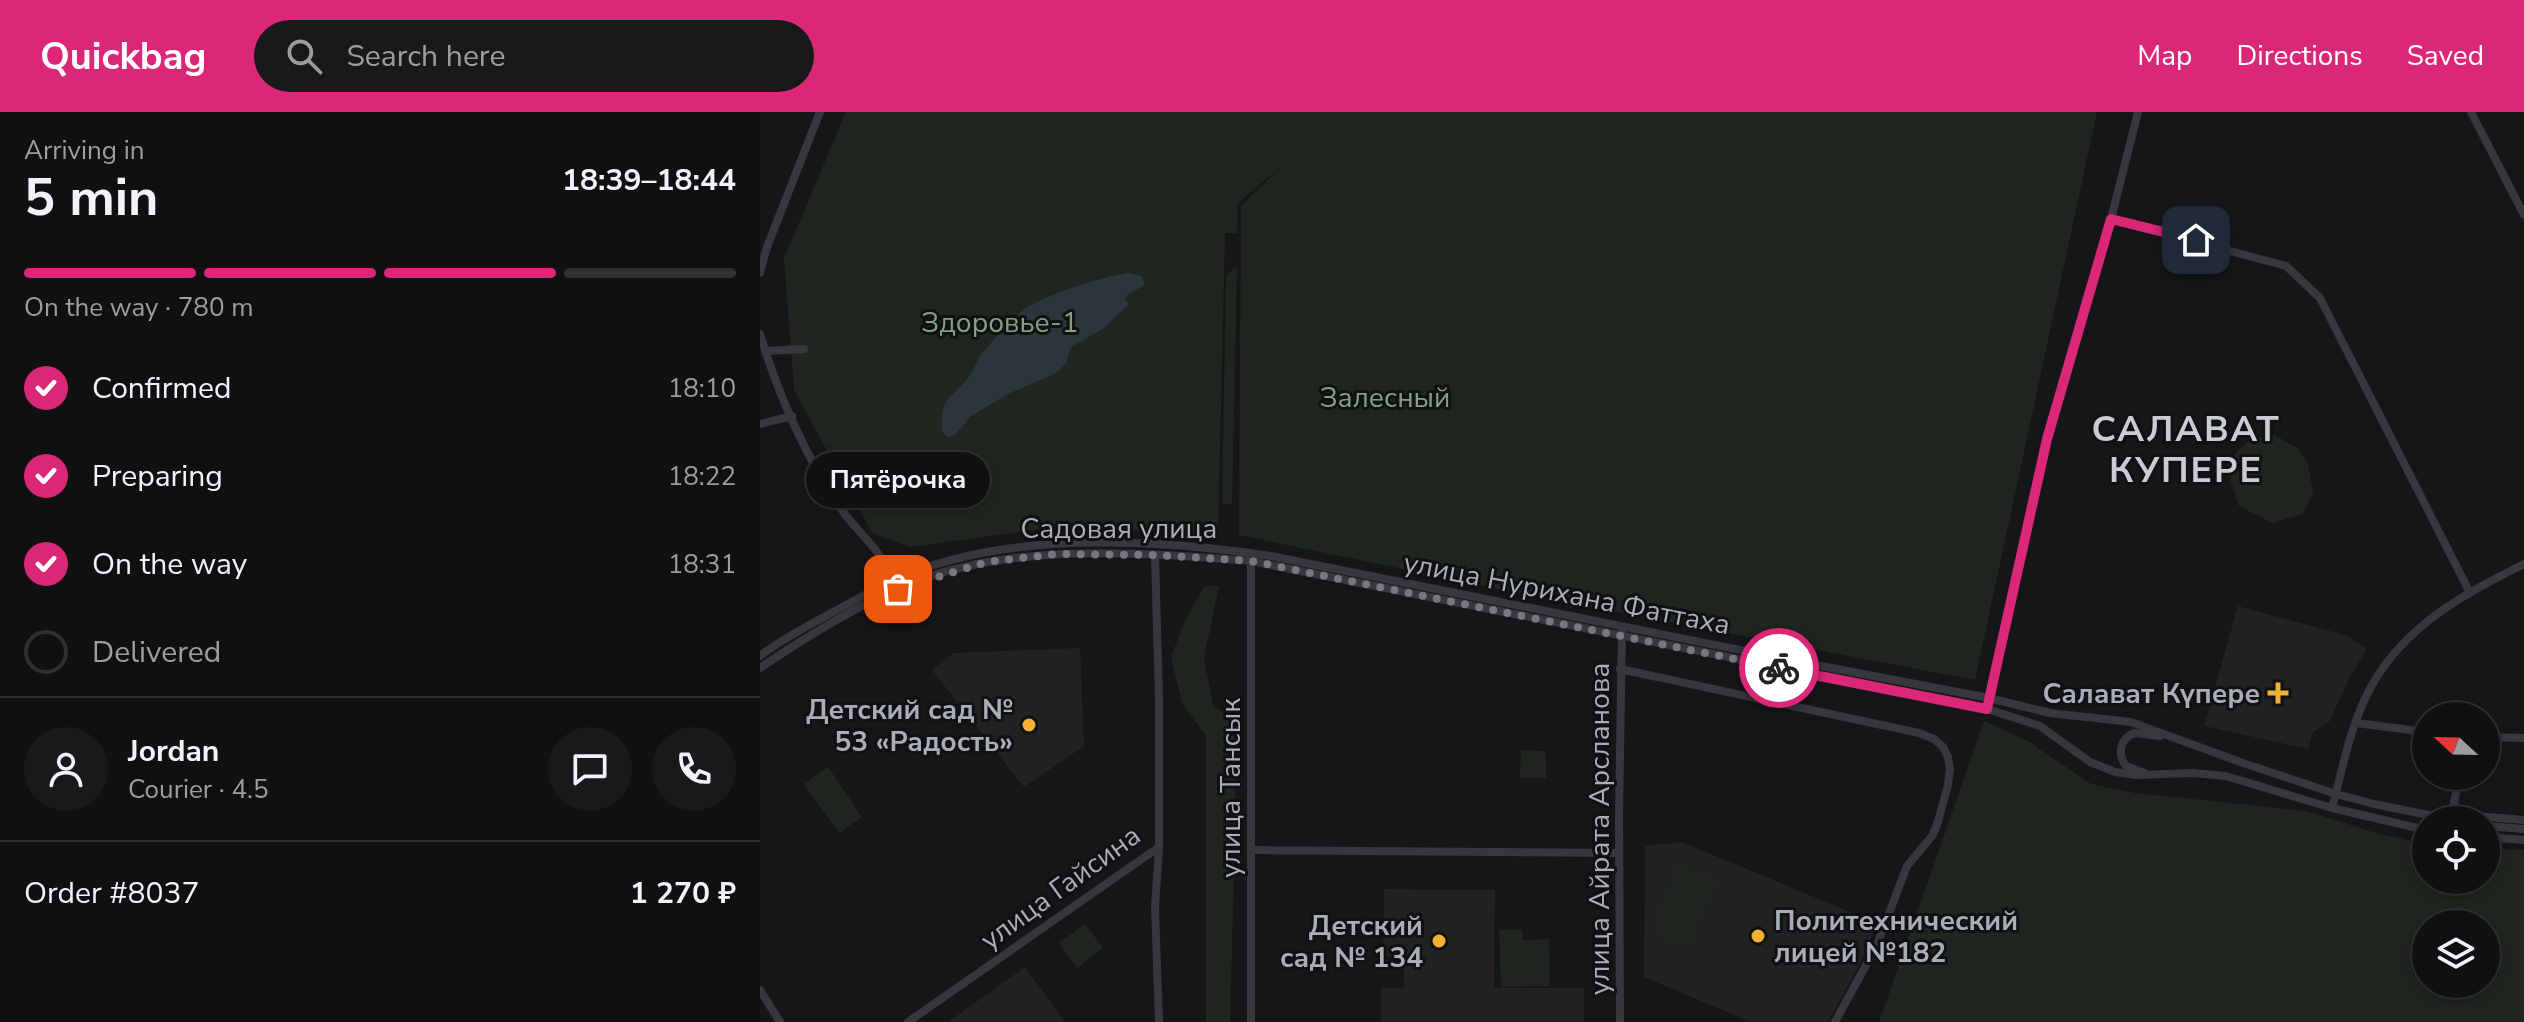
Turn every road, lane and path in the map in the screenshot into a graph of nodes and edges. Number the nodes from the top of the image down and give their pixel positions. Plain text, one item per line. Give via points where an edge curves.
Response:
1 (820, 112) edge
2 (2138, 112) edge
3 (2471, 112) edge
4 (2524, 215) edge
5 (2111, 219) junction
6 (760, 273) edge
7 (760, 334) edge
8 (804, 349) dead end
9 (765, 351) junction
10 (792, 416) junction
11 (760, 424) edge
12 (1155, 555) junction
13 (1251, 557) junction
14 (2524, 564) edge
15 (896, 584) junction
16 (2469, 591) junction
17 (1622, 631) junction
18 (760, 656) edge
19 (760, 668) edge
20 (1620, 669) junction
21 (1989, 698) junction
22 (1987, 709) junction
23 (2356, 723) junction
24 (2412, 730) edge
25 (2167, 735) junction
26 (2500, 737) edge
27 (2524, 738) edge
28 (2149, 774) junction
29 (2457, 790) edge
30 (2336, 794) junction
31 (2332, 808) junction
32 (2412, 812) edge
33 (2524, 820) edge
34 (2412, 827) edge
35 (2500, 827) edge
36 (2524, 829) edge
37 (2500, 838) edge
38 (2524, 840) edge
39 (1159, 847) junction
40 (1252, 850) junction
41 (1619, 853) junction
42 (760, 990) edge
43 (780, 1022) edge
44 (908, 1022) edge
45 (1159, 1022) edge
46 (1251, 1022) edge
47 (1620, 1022) edge
48 (1835, 1022) edge

1 - 6 street
2 - 5 street
3 - 4 street
5 - 16 street via 2286,266 2320,298
5 - 21 street via 2047,439
7 - 9 street
8 - 9 street
9 - 10 street
10 - 11 street
10 - 15 street via 840,507
12 - 13 street, Садовая улица
12 - 15 street, Садовая улица via 1001,559
12 - 39 street, улица Гайсина
13 - 15 street, Садовая улица via 1156,544 1044,545 964,557
13 - 17 street, улица Нурихана Фаттаха
13 - 40 street, улица Тансык
14 - 16 street
15 - 18 street
15 - 19 street
16 - 23 street via 2395,651 2371,686
17 - 20 street, улица Айрата Арсланова
17 - 21 street, улица Нурихана Фаттаха
17 - 22 street, улица Нурихана Фаттаха
20 - 41 street, улица Айрата Арсланова
20 - 48 street via 1919,733 1943,747 1950,769 1937,825 1907,866 1877,945
21 - 22 street
21 - 25 street, улица Нурихана Фаттаха via 2071,716 2131,722
22 - 28 street, улица Нурихана Фаттаха via 2040,726 2103,768 2125,775
23 - 24 street
23 - 30 street
25 - 28 street via 2134,733 2124,740 2122,762
25 - 30 street, улица Нурихана Фаттаха
26 - 27 street
28 - 31 street, улица Нурихана Фаттаха via 2226,776
29 - 33 street via 2457,812
30 - 31 street
30 - 32 street, улица Нурихана Фаттаха
31 - 34 street, улица Нурихана Фаттаха
35 - 36 street
37 - 38 street
39 - 44 street, улица Гайсина
39 - 45 street
40 - 41 street
40 - 46 street, улица Тансык
41 - 47 street, улица Айрата Арсланова
42 - 43 street

